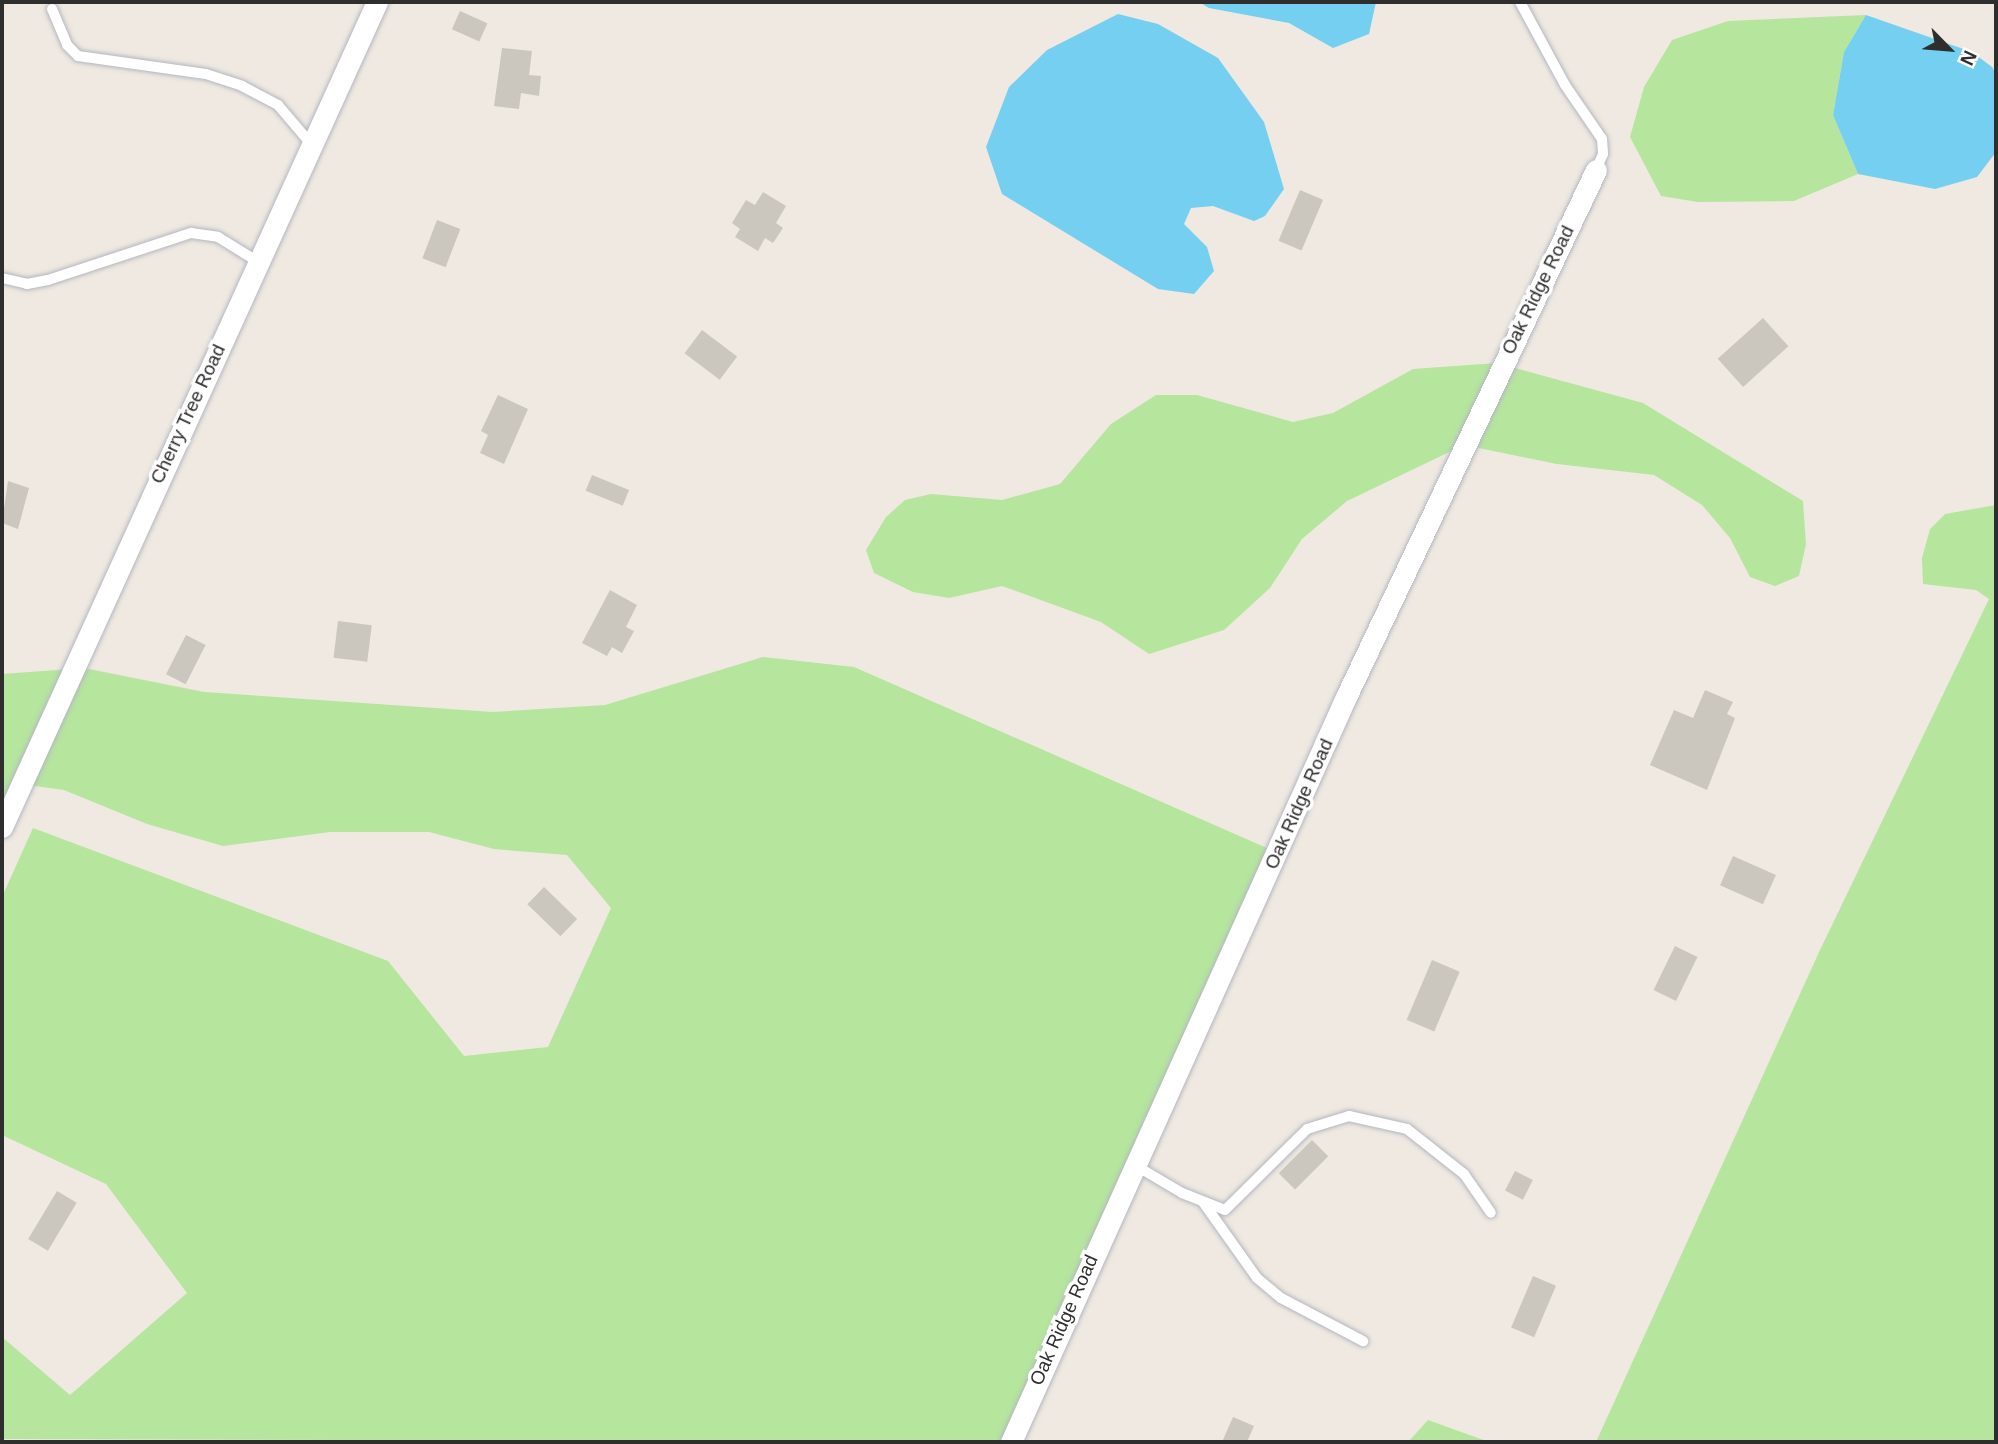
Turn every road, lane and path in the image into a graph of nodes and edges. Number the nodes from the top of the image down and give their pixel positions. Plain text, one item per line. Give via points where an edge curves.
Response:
1 (377, 2) edge
2 (1519, 3) edge
3 (52, 9) dead end
4 (314, 148) junction
5 (1595, 170) joint
6 (260, 263) junction
7 (2, 278) edge
8 (2, 827) edge
9 (1133, 1164) junction
10 (1203, 1202) junction
11 (1491, 1213) dead end
12 (1363, 1341) dead end
13 (1011, 1442) edge

1 - 4 street, Cherry Tree Road
2 - 5 lane via 1602,139 1603,154
3 - 4 lane via 67,45 78,56 206,74 242,86 299,124
4 - 6 street, Cherry Tree Road
5 - 9 street, Oak Ridge Road via 1351,685
6 - 7 lane via 218,237 191,233 48,281 27,284
6 - 8 street, Cherry Tree Road via 162,468
9 - 10 lane
9 - 13 street, Oak Ridge Road
10 - 11 lane via 1226,1210 1307,1129 1349,1116 1407,1129 1464,1174
10 - 12 lane via 1258,1278 1281,1298

